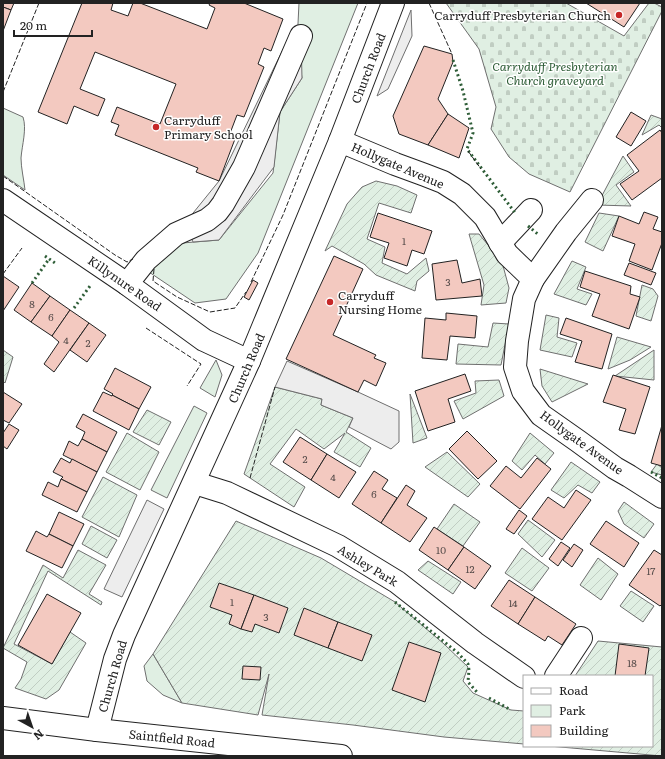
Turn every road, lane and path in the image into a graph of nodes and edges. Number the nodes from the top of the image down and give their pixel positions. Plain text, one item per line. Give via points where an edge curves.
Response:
1 (393, 3) edge
2 (301, 36) dead end
3 (340, 141) junction
4 (3, 200) edge
5 (592, 200) dead end
6 (530, 210) dead end
7 (500, 243) junction
8 (533, 279) junction
9 (127, 284) junction
10 (250, 361) junction
11 (195, 482) junction
12 (662, 497) edge
13 (581, 638) dead end
14 (557, 675) edge
15 (523, 676) edge
16 (3, 718) edge
17 (97, 730) junction
18 (341, 756) edge

1 - 3 main road, Church Road
2 - 9 main road via 244,167 223,204 207,220 176,234 146,260
3 - 7 main road, Hollygate Avenue via 425,174 462,194 485,218
3 - 10 main road, Church Road
4 - 9 main road, Killynure Road
5 - 8 main road, Hollygate Avenue
6 - 7 main road
7 - 8 main road, Hollygate Avenue via 507,254
8 - 12 main road, Hollygate Avenue via 524,299 515,367 523,391 541,415 615,468
9 - 10 main road, Killynure Road via 204,340
10 - 11 main road, Church Road
11 - 15 main road, Ashley Park via 227,494 342,548 397,582
11 - 17 main road, Church Road via 124,635 115,659
13 - 14 main road
16 - 17 main road, Saintfield Road
17 - 18 main road, Saintfield Road

